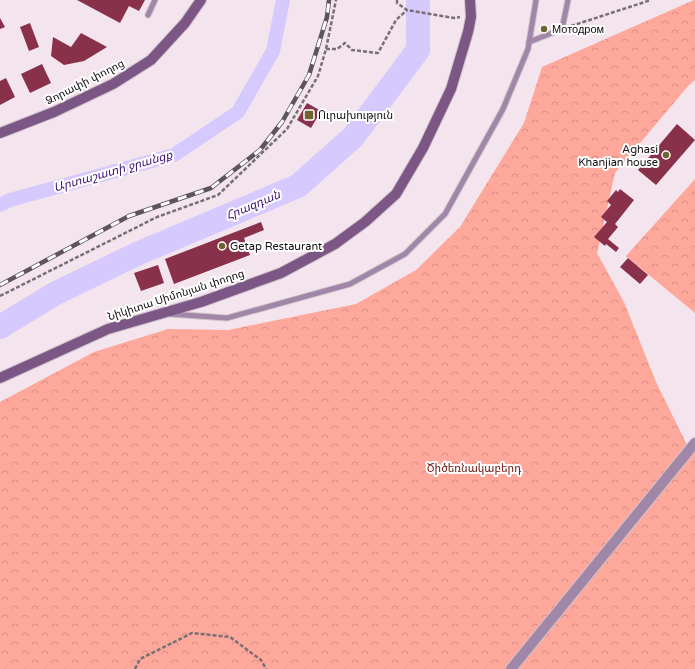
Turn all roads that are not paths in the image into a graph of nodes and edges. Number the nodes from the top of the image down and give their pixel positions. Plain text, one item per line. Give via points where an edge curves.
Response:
1 (155, 0) edge
2 (202, 0) edge
3 (470, 0) edge
4 (536, 0) edge
5 (568, 0) edge
6 (148, 15) dead end
7 (529, 42) junction
8 (0, 133) edge
9 (165, 314) junction
10 (0, 378) edge
11 (695, 443) edge
12 (511, 669) edge

1 - 6 lane
2 - 8 street, Ձորափի փողոց via 167,44 150,60 113,84 54,112
3 - 9 street, Նիկիտա Սիմոնյան փողոց via 471,17 468,32 451,89 423,148 396,194 365,222 335,244 281,273
4 - 7 lane
5 - 7 lane via 562,30
7 - 9 lane via 503,109 445,214 405,254 350,284 226,318
9 - 10 street, Նիկիտա Սիմոնյան փողոց via 108,329
11 - 12 street

